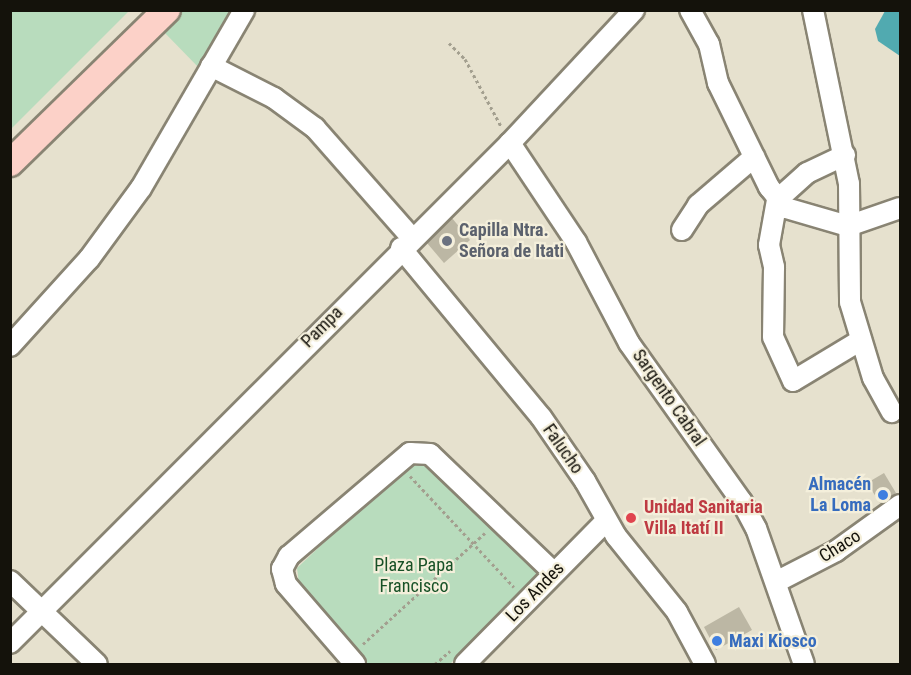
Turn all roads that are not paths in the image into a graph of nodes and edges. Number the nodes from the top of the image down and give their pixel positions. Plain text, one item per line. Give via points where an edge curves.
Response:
1 (167, 10) edge
2 (244, 10) edge
3 (634, 10) edge
4 (690, 10) edge
5 (813, 10) edge
6 (211, 66) junction
7 (510, 143) junction
8 (845, 155) junction
9 (754, 157) junction
10 (10, 163) edge
11 (777, 200) junction
12 (900, 208) edge
13 (848, 226) junction
14 (682, 230) dead end
15 (406, 243) junction
16 (861, 340) junction
17 (10, 346) edge
18 (892, 412) dead end
19 (900, 505) edge
20 (606, 521) junction
21 (554, 573) junction
22 (10, 581) edge
23 (776, 582) junction
24 (41, 611) junction
25 (10, 642) edge
26 (361, 656) edge
27 (97, 664) edge
28 (465, 664) edge
29 (705, 664) edge
30 (804, 664) edge

1 - 10 main road
2 - 6 street
3 - 7 street, Pampa
4 - 9 street via 709,44 718,83
5 - 8 street
6 - 15 street, Falucho via 274,98 315,128
6 - 17 street via 121,215
7 - 15 street, Pampa
7 - 23 street, Sargento Cabral via 576,242 629,342 742,502
8 - 11 street via 807,173
8 - 13 street
9 - 11 street
9 - 14 street via 698,205
11 - 13 street via 795,212
11 - 16 street via 769,245 774,267 773,337 793,381
12 - 13 street
13 - 16 street via 848,271
15 - 20 street, Falucho via 541,417 585,481
15 - 24 street, Pampa
16 - 18 street via 873,378
19 - 23 street, Chaco via 836,551
20 - 21 street, Los Andes
20 - 29 street, Falucho via 662,590
21 - 26 street via 430,454 410,453 290,556 282,569 286,584
21 - 28 street, Los Andes via 521,590
22 - 24 street
23 - 30 street, Sargento Cabral
24 - 25 street, Pampa
24 - 27 street

